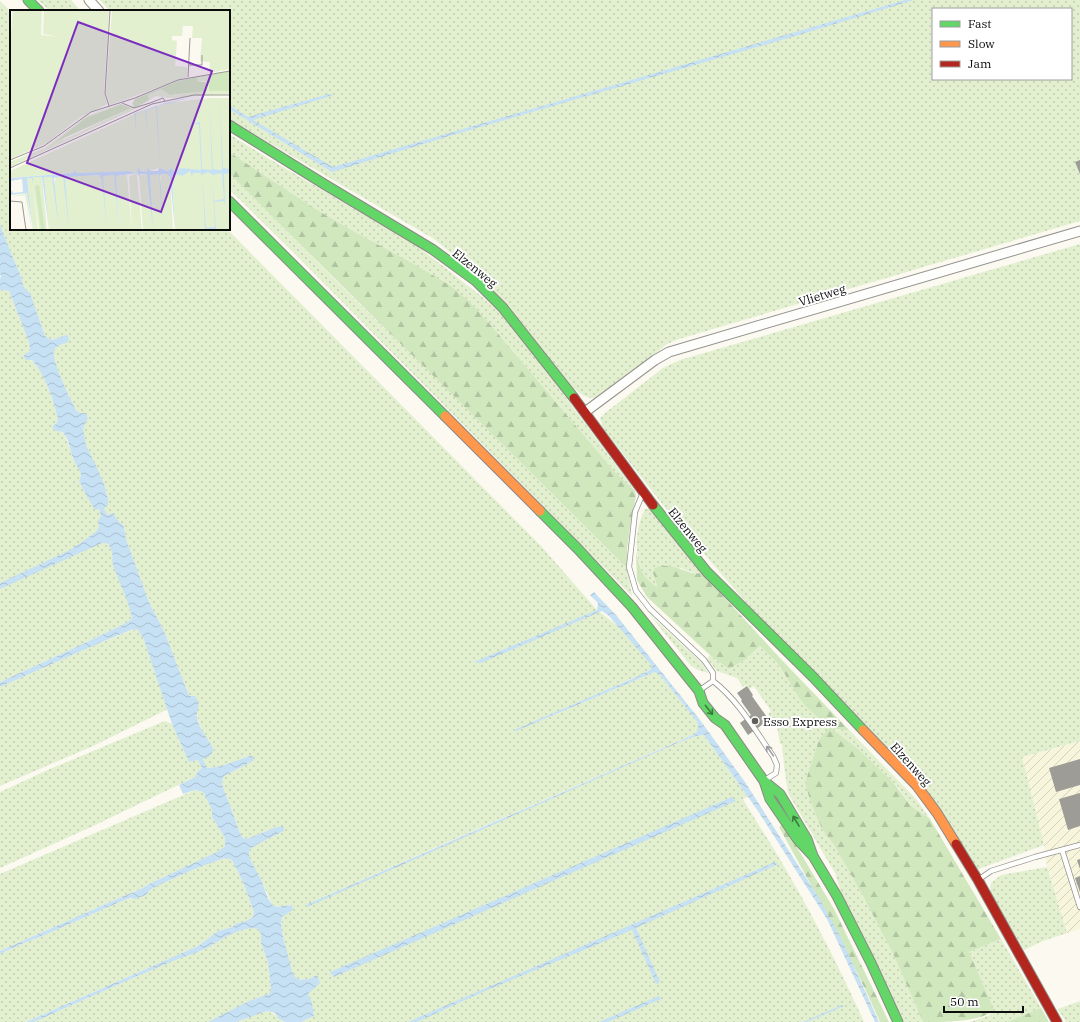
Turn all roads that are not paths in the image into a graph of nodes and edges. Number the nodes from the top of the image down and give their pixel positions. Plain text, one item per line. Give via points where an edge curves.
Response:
1 (28, 0) edge
2 (89, 0) edge
3 (38, 10) edge
4 (98, 10) edge
5 (230, 126) edge
6 (230, 202) edge
7 (1080, 230) edge
8 (585, 412) junction
9 (643, 493) junction
10 (713, 681) junction
11 (699, 691) junction
12 (710, 696) dead end
13 (722, 712) dead end
14 (725, 725) junction
15 (764, 781) junction
16 (1080, 845) edge
17 (1062, 850) junction
18 (978, 880) junction
19 (1080, 907) edge
20 (898, 1022) edge
21 (1057, 1022) edge

1 - 3 street
2 - 4 street
5 - 8 street, Elzenweg via 432,249 476,281 503,308
6 - 11 street via 582,554 632,607
7 - 8 street, Vlietweg via 670,352 655,360
8 - 9 street, Elzenweg
9 - 10 lane via 636,512 629,567 636,591 650,609 704,660 713,673
9 - 18 street, Elzenweg via 707,572 916,786 937,813
10 - 11 lane
15 -> 10 lane via 776,774 777,764 773,756 740,709
11 - 12 street
11 -> 14 street via 703,703 715,718
13 - 14 street
14 - 15 street
15 - 20 street via 780,794 807,839 813,856 837,896
16 - 17 lane
17 - 18 lane via 991,871
17 - 19 lane
18 - 21 street, Elzenweg

